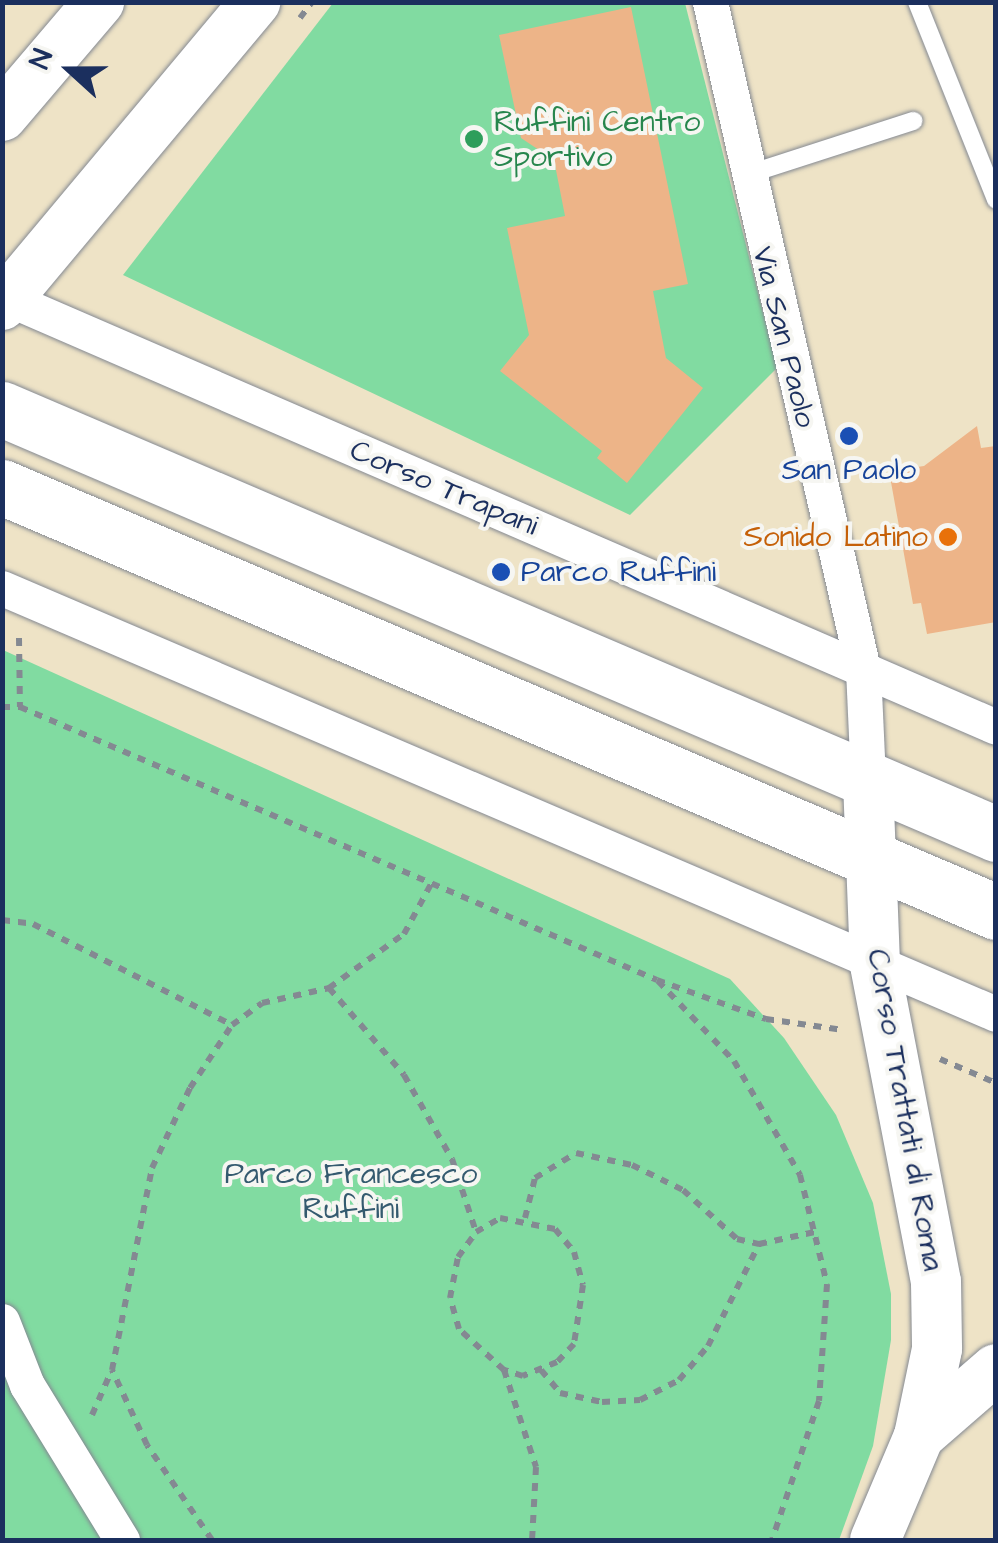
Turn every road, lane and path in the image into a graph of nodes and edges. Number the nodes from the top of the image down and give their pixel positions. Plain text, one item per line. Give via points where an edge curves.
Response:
1 (99, 2) edge
2 (255, 2) edge
3 (710, 2) edge
4 (917, 2) edge
5 (2, 116) edge
6 (913, 122) dead end
7 (745, 175) junction
8 (996, 200) edge
9 (4, 300) edge
10 (2, 409) edge
11 (2, 486) edge
12 (2, 588) edge
13 (863, 669) junction
14 (2, 707) edge
15 (996, 726) edge
16 (868, 781) junction
17 (996, 834) edge
18 (871, 860) junction
19 (432, 884) junction
20 (996, 912) edge
21 (2, 920) edge
22 (875, 965) junction
23 (657, 980) junction
24 (329, 988) junction
25 (996, 1014) edge
26 (232, 1024) junction
27 (891, 1038) junction
28 (996, 1083) edge
29 (525, 1218) junction
30 (476, 1232) junction
31 (815, 1232) junction
32 (759, 1244) junction
33 (2, 1321) edge
34 (996, 1369) edge
35 (504, 1370) junction
36 (541, 1370) junction
37 (919, 1436) junction
38 (122, 1540) edge
39 (212, 1540) edge
40 (532, 1540) edge
41 (772, 1540) edge
42 (875, 1540) edge

1 - 5 street
2 - 9 street
3 - 7 street, Via San Paolo
4 - 8 lane
6 - 7 lane
7 - 13 street, Via San Paolo
9 - 13 street, Corso Trapani
10 - 16 main road
11 - 18 main road
12 - 22 street
13 - 15 street, Corso Trapani
13 - 16 street, Corso Trattati di Roma
14 - 19 path via 20,707
16 - 17 main road
16 - 18 street, Corso Trattati di Roma
18 - 20 main road
18 - 22 street, Corso Trattati di Roma
19 - 23 path
19 - 24 path via 404,934
21 - 26 path via 33,924
22 - 25 street
22 - 27 street, Corso Trattati di Roma
23 - 27 path via 766,1019
23 - 31 path via 734,1061 800,1175
24 - 26 path via 262,1003
24 - 30 path via 404,1075 452,1160
26 - 39 path via 190,1088 152,1168 112,1370 147,1445
27 - 28 path
27 - 37 street, Corso Trattati di Roma via 936,1282 937,1350
29 - 30 path via 500,1218
29 - 32 path via 536,1178 576,1153 632,1165 683,1190 736,1238
29 - 36 path via 555,1228 574,1252 584,1285 574,1344
30 - 35 path via 458,1256 450,1298 459,1329
31 - 32 path
31 - 41 path via 828,1284 819,1401
32 - 36 path via 708,1346 679,1380 640,1400 602,1402 560,1394
33 - 38 street via 28,1385
34 - 37 street
35 - 36 path via 523,1376
35 - 40 path via 536,1467
37 - 42 street, Corso Trattati di Roma

